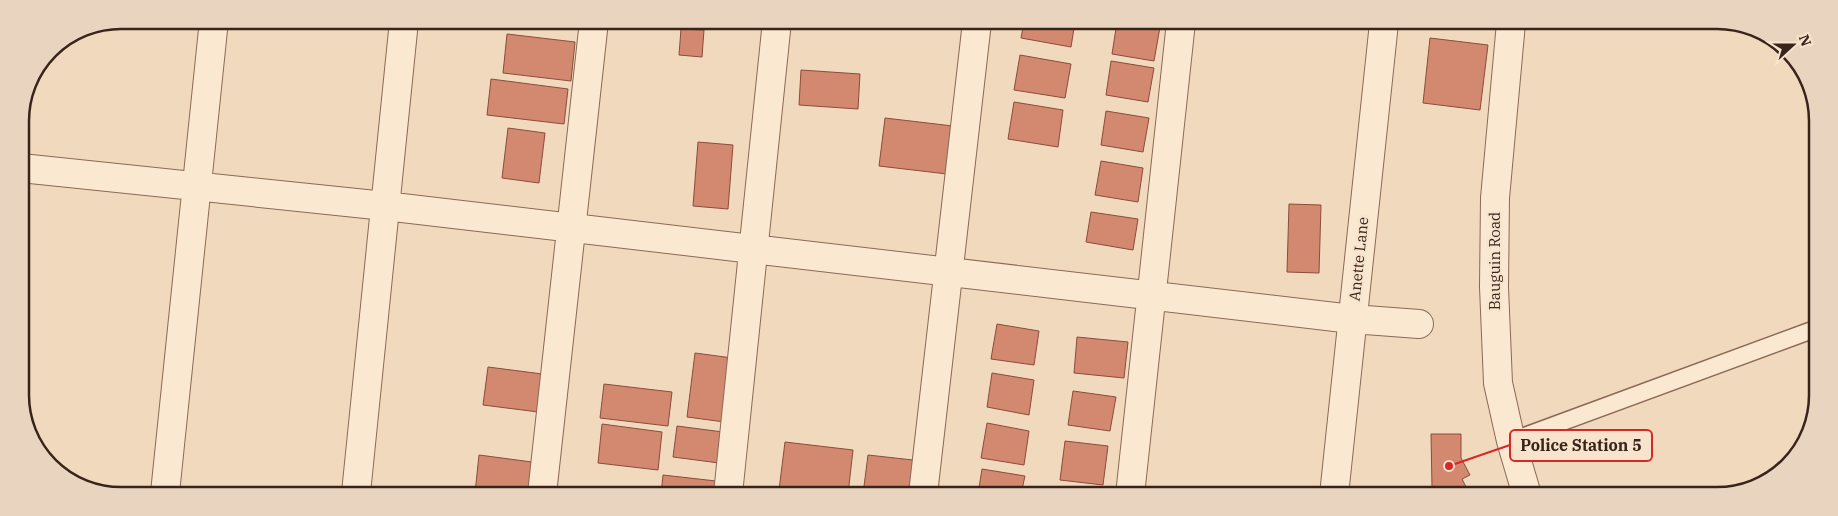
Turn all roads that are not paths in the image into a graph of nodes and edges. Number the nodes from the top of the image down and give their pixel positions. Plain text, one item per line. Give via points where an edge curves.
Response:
1 (213, 29) edge
2 (403, 29) edge
3 (593, 29) edge
4 (776, 29) edge
5 (976, 29) edge
6 (1180, 29) edge
7 (1383, 29) edge
8 (1510, 29) edge
9 (29, 169) edge
10 (197, 187) junction
11 (385, 206) junction
12 (571, 228) junction
13 (753, 249) junction
14 (948, 272) junction
15 (1152, 296) junction
16 (1352, 319) junction
17 (1420, 324) dead end
18 (1809, 331) edge
19 (1511, 441) junction
20 (166, 487) edge
21 (357, 487) edge
22 (543, 487) edge
23 (729, 487) edge
24 (924, 487) edge
25 (1131, 487) edge
26 (1335, 487) edge
27 (1525, 487) edge

1 - 10 street
2 - 11 street
3 - 12 street
4 - 13 street
5 - 14 street
6 - 15 street
7 - 16 street, Anette Lane
8 - 19 street, Bauguin Road via 1495,198 1494,287 1498,384
9 - 10 street
10 - 11 street
10 - 20 street
11 - 12 street
11 - 21 street
12 - 13 street
12 - 22 street
13 - 14 street
13 - 23 street
14 - 15 street
14 - 24 street
15 - 16 street
15 - 25 street
16 - 17 street
16 - 26 street, Anette Lane
18 - 19 lane
19 - 27 street, Bauguin Road

